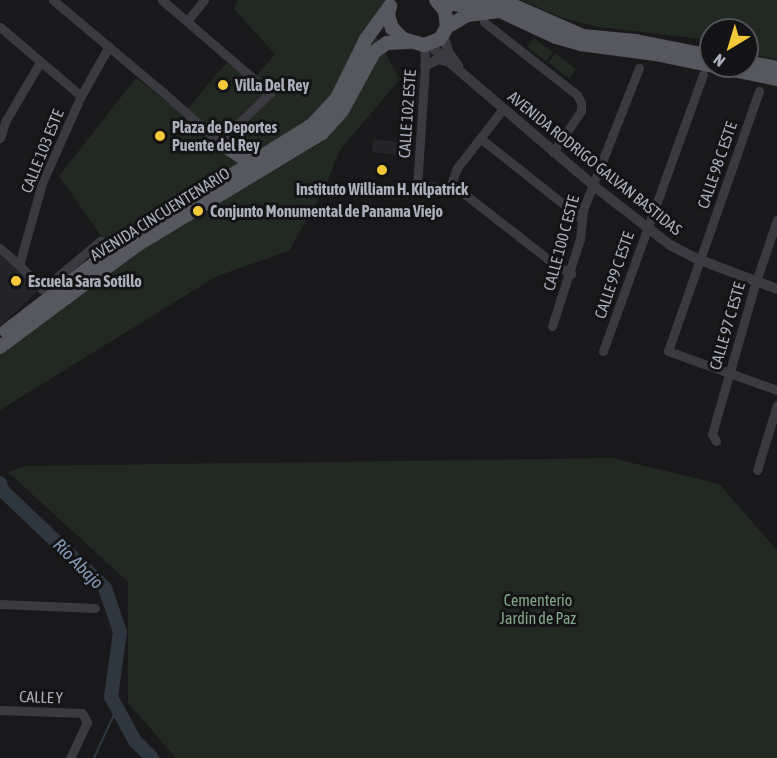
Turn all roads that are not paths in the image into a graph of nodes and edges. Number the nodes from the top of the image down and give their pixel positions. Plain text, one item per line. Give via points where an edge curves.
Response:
1 (53, 0) edge
2 (162, 0) edge
3 (204, 0) edge
4 (437, 1) edge
5 (393, 3) edge
6 (187, 21) junction
7 (484, 22) dead end
8 (0, 27) edge
9 (445, 32) junction
10 (408, 42) junction
11 (426, 45) junction
12 (109, 46) junction
13 (699, 54) edge
14 (445, 61) junction
15 (40, 62) junction
16 (759, 64) edge
17 (426, 66) junction
18 (639, 68) dead end
19 (777, 68) edge
20 (703, 78) edge
21 (467, 79) junction
22 (777, 79) edge
23 (759, 91) dead end
24 (81, 96) junction
25 (503, 109) junction
26 (333, 123) junction
27 (0, 138) edge
28 (480, 138) junction
29 (225, 147) junction
30 (553, 152) junction
31 (260, 157) junction
32 (243, 167) junction
33 (224, 180) junction
34 (594, 186) junction
35 (450, 187) junction
36 (581, 218) junction
37 (777, 220) edge
38 (647, 226) junction
39 (100, 241) dead end
40 (0, 248) edge
41 (699, 260) junction
42 (19, 265) junction
43 (571, 274) junction
44 (756, 281) junction
45 (777, 289) edge
46 (46, 293) junction
47 (552, 326) dead end
48 (0, 336) edge
49 (0, 347) edge
50 (603, 351) dead end
51 (730, 372) junction
52 (777, 390) edge
53 (777, 405) edge
54 (716, 441) dead end
55 (757, 470) dead end
56 (0, 604) edge
57 (95, 608) dead end
58 (0, 710) edge
59 (70, 758) edge

1 - 12 street
2 - 6 street
3 - 6 street
4 - 9 main road via 445,11
4 - 13 main road via 459,5 503,1 583,36 636,41
5 - 10 main road via 388,15 390,25
5 - 31 main road, AVENIDA CINCUENTENARIO via 366,39 347,84 332,105 312,125
6 - 29 street via 270,93
7 - 30 street via 577,95 581,111
8 - 15 street
9 - 11 main road
9 - 21 street, AVENIDA RODRIGO GALVAN BASTIDAS via 449,53
9 - 22 main road via 467,15 500,11 580,44 655,54
10 - 11 main road
10 - 26 main road, AVENIDA CINCUENTENARIO via 387,43 374,52
11 - 14 street, AVENIDA RODRIGO GALVAN BASTIDAS
11 - 17 street, CALLE 102 ESTE
12 - 24 street, CALLE 103 ESTE
12 - 29 street
14 - 17 street via 439,59
14 - 21 street, AVENIDA RODRIGO GALVAN BASTIDAS
15 - 24 street
15 - 27 street via 6,120
16 - 19 main road
17 - 35 street, CALLE 102 ESTE via 417,186
18 - 34 street, CALLE 100 C ESTE
20 - 38 street, CALLE 99 C ESTE
21 - 25 street, AVENIDA RODRIGO GALVAN BASTIDAS
23 - 41 street, CALLE 98 C ESTE
24 - 42 street, CALLE 103 ESTE via 42,183
25 - 28 street
25 - 30 street, AVENIDA RODRIGO GALVAN BASTIDAS
26 - 32 main road via 260,166
26 - 49 main road, AVENIDA CINCUENTENARIO via 313,140 137,244
28 - 35 street via 457,168
28 - 36 street
29 - 31 main road via 243,158
29 - 32 street
29 - 33 main road via 231,163
30 - 34 street, AVENIDA RODRIGO GALVAN BASTIDAS
31 - 32 main road, AVENIDA CINCUENTENARIO
32 - 33 main road, AVENIDA CINCUENTENARIO
33 - 46 main road, AVENIDA CINCUENTENARIO
34 - 36 street, CALLE 100 C ESTE
34 - 38 street, AVENIDA RODRIGO GALVAN BASTIDAS
35 - 43 street
36 - 43 street, CALLE 100 C ESTE
37 - 44 street, CALLE 97 C ESTE
38 - 41 street, AVENIDA RODRIGO GALVAN BASTIDAS via 670,245
38 - 50 street, CALLE 99 C ESTE
39 - 46 street
40 - 42 street
41 - 44 street, AVENIDA RODRIGO GALVAN BASTIDAS
41 - 51 street, CALLE 98 C ESTE via 668,351
42 - 46 street
43 - 47 street, CALLE 100 C ESTE
44 - 45 street, AVENIDA RODRIGO GALVAN BASTIDAS
44 - 51 street, CALLE 97 C ESTE
46 - 48 main road, AVENIDA CINCUENTENARIO
51 - 52 street
51 - 54 street, CALLE 97 C ESTE via 712,434
53 - 55 street
56 - 57 street
58 - 59 street, CALLE Y via 82,713 87,722

